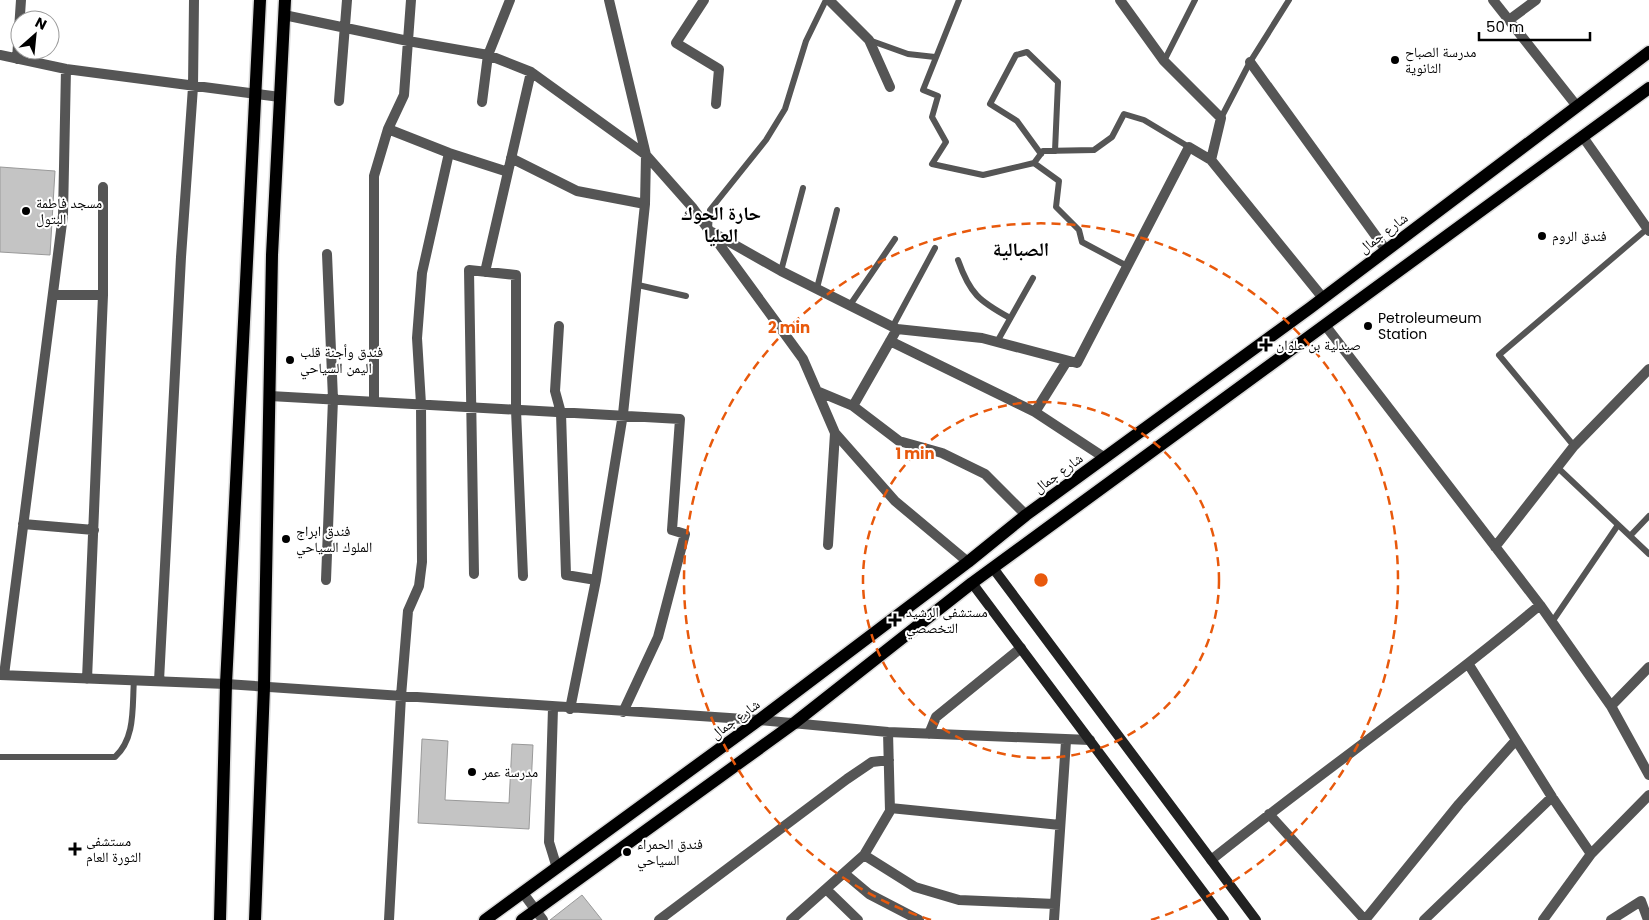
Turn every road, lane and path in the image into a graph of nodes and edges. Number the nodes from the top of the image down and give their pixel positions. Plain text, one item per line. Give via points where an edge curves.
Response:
1 (194, 0) edge
2 (260, 0) edge
3 (285, 0) edge
4 (347, 0) edge
5 (411, 0) edge
6 (510, 0) edge
7 (609, 0) edge
8 (704, 0) edge
9 (828, 0) edge
10 (959, 0) edge
11 (1120, 0) edge
12 (1195, 0) edge
13 (1289, 0) edge
14 (1493, 0) edge
15 (1536, 0) edge
16 (284, 15) junction
17 (1509, 20) junction
18 (345, 28) junction
19 (868, 40) junction
20 (408, 41) junction
21 (1649, 52) edge
22 (488, 54) junction
23 (935, 57) junction
24 (22, 60) edge
25 (1164, 61) junction
26 (1250, 62) junction
27 (66, 69) junction
28 (531, 72) junction
29 (890, 87) dead end
30 (193, 88) junction
31 (1649, 88) edge
32 (256, 94) junction
33 (280, 97) junction
34 (339, 101) dead end
35 (482, 102) dead end
36 (716, 104) dead end
37 (1576, 105) junction
38 (1220, 118) junction
39 (388, 129) junction
40 (1584, 137) junction
41 (1189, 147) junction
42 (1055, 151) junction
43 (449, 153) junction
44 (1041, 154) junction
45 (646, 155) junction
46 (511, 158) junction
47 (1211, 160) junction
48 (1034, 162) junction
49 (508, 172) junction
50 (103, 187) dead end
51 (803, 188) dead end
52 (645, 204) junction
53 (837, 210) dead end
54 (709, 230) junction
55 (1648, 230) edge
56 (895, 239) dead end
57 (935, 248) dead end
58 (1386, 250) junction
59 (327, 254) dead end
60 (958, 260) dead end
61 (1127, 266) junction
62 (781, 270) junction
63 (485, 272) junction
64 (1033, 278) dead end
65 (638, 284) junction
66 (816, 288) junction
67 (53, 295) junction
68 (103, 295) junction
69 (686, 296) dead end
70 (1323, 298) junction
71 (850, 305) junction
72 (1310, 308) junction
73 (1010, 318) junction
74 (1325, 325) junction
75 (559, 326) dead end
76 (895, 327) junction
77 (890, 341) junction
78 (996, 342) junction
79 (1067, 360) junction
80 (1649, 369) edge
81 (817, 391) junction
82 (270, 396) junction
83 (333, 400) junction
84 (374, 402) junction
85 (420, 404) junction
86 (853, 406) junction
87 (470, 408) junction
88 (516, 410) junction
89 (1035, 412) junction
90 (562, 413) junction
91 (623, 414) junction
92 (835, 433) junction
93 (1574, 446) junction
94 (1105, 458) junction
95 (1557, 467) junction
96 (1026, 515) junction
97 (1649, 516) edge
98 (23, 524) junction
99 (1618, 525) junction
100 (94, 530) junction
101 (1630, 536) junction
102 (828, 545) dead end
103 (1495, 546) junction
104 (1649, 554) edge
105 (968, 562) junction
106 (993, 568) junction
107 (474, 574) dead end
108 (523, 576) dead end
109 (326, 580) dead end
110 (596, 580) junction
111 (972, 583) junction
112 (1540, 605) junction
113 (1552, 622) junction
114 (1021, 648) junction
115 (1469, 665) junction
116 (1649, 667) edge
117 (2, 675) edge
118 (87, 679) junction
119 (134, 680) junction
120 (159, 681) junction
121 (226, 684) junction
122 (264, 687) junction
123 (401, 696) junction
124 (1611, 706) junction
125 (553, 708) junction
126 (570, 708) junction
127 (623, 712) junction
128 (759, 720) junction
129 (793, 724) junction
130 (888, 732) junction
131 (929, 734) junction
132 (1066, 740) junction
133 (1090, 740) junction
134 (1516, 740) junction
135 (0, 757) edge
136 (889, 760) junction
137 (1649, 775) edge
138 (1649, 795) edge
139 (1552, 797) junction
140 (890, 808) junction
141 (1269, 814) junction
142 (1060, 825) junction
143 (1591, 854) junction
144 (864, 855) junction
145 (1211, 860) junction
146 (557, 868) junction
147 (844, 873) junction
148 (826, 889) junction
149 (523, 893) junction
150 (1055, 904) junction
151 (539, 915) edge
152 (220, 920) edge
153 (255, 920) edge
154 (389, 920) edge
155 (485, 920) edge
156 (522, 920) edge
157 (659, 920) edge
158 (791, 920) edge
159 (858, 920) edge
160 (919, 920) edge
161 (1054, 920) edge
162 (1224, 920) edge
163 (1256, 920) edge
164 (1365, 920) edge
165 (1424, 920) edge
166 (1543, 920) edge
167 (1611, 920) edge
168 (1648, 920) edge

1 - 30 street
2 - 32 main road
3 - 16 main road
4 - 18 street
5 - 20 street
6 - 22 street
7 - 45 street
8 - 36 street via 676,43 719,68
9 - 19 street
9 - 54 lane via 806,41 785,109 766,140 710,210
10 - 23 lane
11 - 25 street
12 - 25 lane
13 - 26 lane
14 - 17 street
15 - 17 street
16 - 18 street
16 - 33 main road
17 - 37 street
18 - 20 street
18 - 34 street
19 - 23 lane via 908,54
19 - 29 street
20 - 22 street
20 - 39 street via 404,95
21 - 37 main road, شارع جمال
22 - 28 street
22 - 35 street
23 - 48 lane via 923,90 938,96 932,117 946,142 932,164 983,175
24 - 27 street
25 - 38 street
26 - 38 lane
26 - 58 street
27 - 30 street
27 - 67 street via 63,215
28 - 45 street
28 - 46 street
30 - 32 street
30 - 120 street
31 - 40 main road
32 - 33 street
32 - 121 main road
33 - 82 main road via 272,255
37 - 58 main road, شارع جمال
38 - 47 street
39 - 43 street
39 - 84 street via 374,176
40 - 55 street
40 - 74 main road
41 - 42 lane via 1144,120 1124,114 1112,137 1094,150
41 - 47 street
41 - 61 street
42 - 44 lane via 1043,151
42 - 44 lane via 1058,82 1027,52 1016,55 990,104 1017,121
43 - 49 street
43 - 85 street via 422,273 417,338
44 - 48 lane
45 - 52 street
45 - 54 street
46 - 49 street
46 - 52 street via 577,191
47 - 70 street
48 - 61 lane via 1059,181 1056,207 1079,230 1082,242
49 - 63 street
50 - 68 street
51 - 62 lane
52 - 65 street
53 - 66 lane
54 - 62 street
54 - 81 street via 803,359
55 - 93 lane via 1499,354
56 - 71 lane
57 - 76 lane
58 - 70 main road, شارع جمال
59 - 83 street
60 - 73 lane via 967,286 986,305
61 - 79 street via 1077,363
62 - 66 street
63 - 87 street via 468,270
63 - 88 street via 516,275
64 - 73 lane
65 - 69 lane
65 - 91 street
66 - 71 street
67 - 68 street
67 - 98 street
68 - 100 street
70 - 72 main road, شارع جمال
71 - 76 street
72 - 74 main road
72 - 94 main road, شارع جمال
73 - 78 lane
74 - 103 street
74 - 106 main road
75 - 90 street via 555,391
76 - 77 street
76 - 78 street
77 - 86 street
77 - 89 street
78 - 79 street
79 - 89 street
80 - 93 street
81 - 86 street
81 - 92 street
82 - 83 street
82 - 122 main road
83 - 84 street
83 - 109 street
84 - 85 street
85 - 87 street
85 - 123 street via 422,562 419,586 408,611
86 - 96 street via 899,441 942,453 985,474
87 - 88 street
87 - 107 street
88 - 90 street
88 - 108 street
89 - 94 street
90 - 91 street
90 - 110 street via 566,574
91 - 110 street
91 - 127 street via 680,419 672,530 685,534 658,637
92 - 102 street
92 - 105 street via 895,501
93 - 95 street
94 - 96 main road, شارع جمال
95 - 99 lane
95 - 103 street
96 - 105 main road, شارع جمال
97 - 101 lane
98 - 100 street
98 - 117 street
99 - 101 lane
99 - 113 lane
100 - 118 street
101 - 104 lane
103 - 112 street
105 - 128 main road, شارع جمال
106 - 111 main road
106 - 145 street
110 - 126 street
111 - 114 street
111 - 129 main road
112 - 113 street
112 - 115 street
113 - 124 street
114 - 131 street via 936,717
114 - 133 street
115 - 134 street
115 - 141 street
116 - 124 street
117 - 118 street
118 - 119 street
119 - 120 street
119 - 135 lane via 130,738 115,757
120 - 121 street
121 - 122 street
121 - 152 main road
122 - 123 street
122 - 153 main road
123 - 125 street
123 - 154 street
124 - 137 street
125 - 126 street
125 - 146 street via 549,842
126 - 127 street
127 - 128 street
128 - 129 street
128 - 146 main road, شارع جمال
129 - 130 street
129 - 151 main road
130 - 131 street
130 - 136 street
131 - 132 street
132 - 133 street
132 - 142 street
133 - 162 street
134 - 139 street
134 - 164 street via 1458,804
136 - 140 street
136 - 157 street via 872,762 847,779
138 - 143 street
139 - 143 street
139 - 165 street
140 - 142 street
140 - 144 street
141 - 145 street
141 - 164 street
142 - 150 street
143 - 166 street
144 - 147 street
144 - 150 street via 914,887 959,900
145 - 163 street
146 - 149 main road, شارع جمال
147 - 148 street
147 - 160 street via 868,894
148 - 158 street
148 - 159 street
149 - 151 street
149 - 155 main road, شارع جمال
150 - 161 street
151 - 156 main road
167 - 168 street via 1641,901

